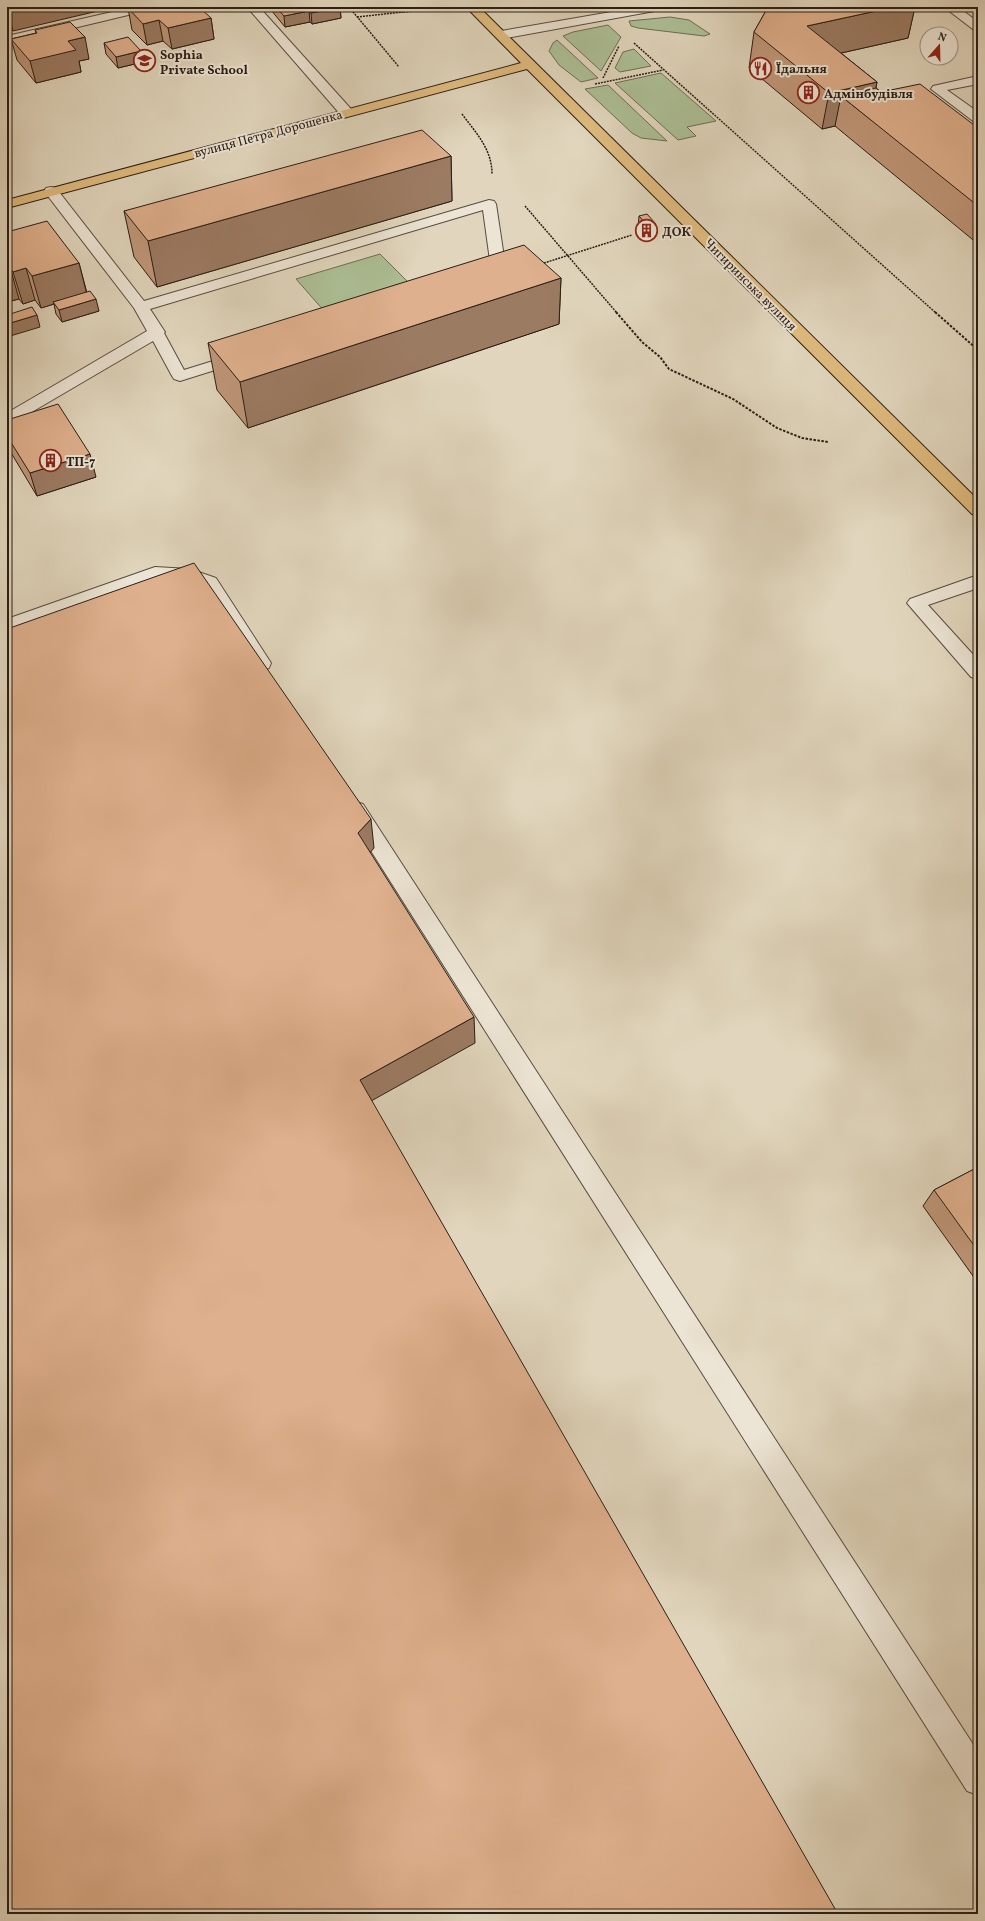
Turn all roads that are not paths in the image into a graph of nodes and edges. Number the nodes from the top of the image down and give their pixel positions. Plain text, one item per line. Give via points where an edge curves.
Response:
1 (149, 7) edge
2 (253, 7) edge
3 (472, 7) edge
4 (660, 7) edge
5 (950, 7) edge
6 (636, 9) edge
7 (609, 13) edge
8 (978, 27) edge
9 (501, 35) junction
10 (7, 40) edge
11 (530, 64) junction
12 (978, 80) edge
13 (346, 112) junction
14 (978, 118) edge
15 (51, 191) junction
16 (7, 204) edge
17 (477, 284) edge
18 (141, 307) junction
19 (157, 332) junction
20 (256, 352) edge
21 (7, 420) edge
22 (978, 510) edge
23 (978, 581) edge
24 (7, 626) edge
25 (978, 672) edge
26 (275, 683) edge
27 (344, 790) edge
28 (978, 1780) edge

1 - 10 street
2 - 13 street
3 - 9 main road, Чигиринська вулиця
4 - 6 street
5 - 8 street
6 - 7 street
7 - 9 street
9 - 11 main road, Чигиринська вулиця
11 - 13 main road, вулиця Петра Дорошенка
11 - 22 main road, Чигиринська вулиця
12 - 14 street via 937,90
13 - 15 main road, вулиця Петра Дорошенка
15 - 16 main road, вулиця Петра Дорошенка
15 - 18 street
17 - 18 street via 500,277 488,204
18 - 19 street
19 - 20 street via 180,376
19 - 21 street
23 - 25 street via 916,603
24 - 26 street via 155,573 190,575 210,582
27 - 28 street

